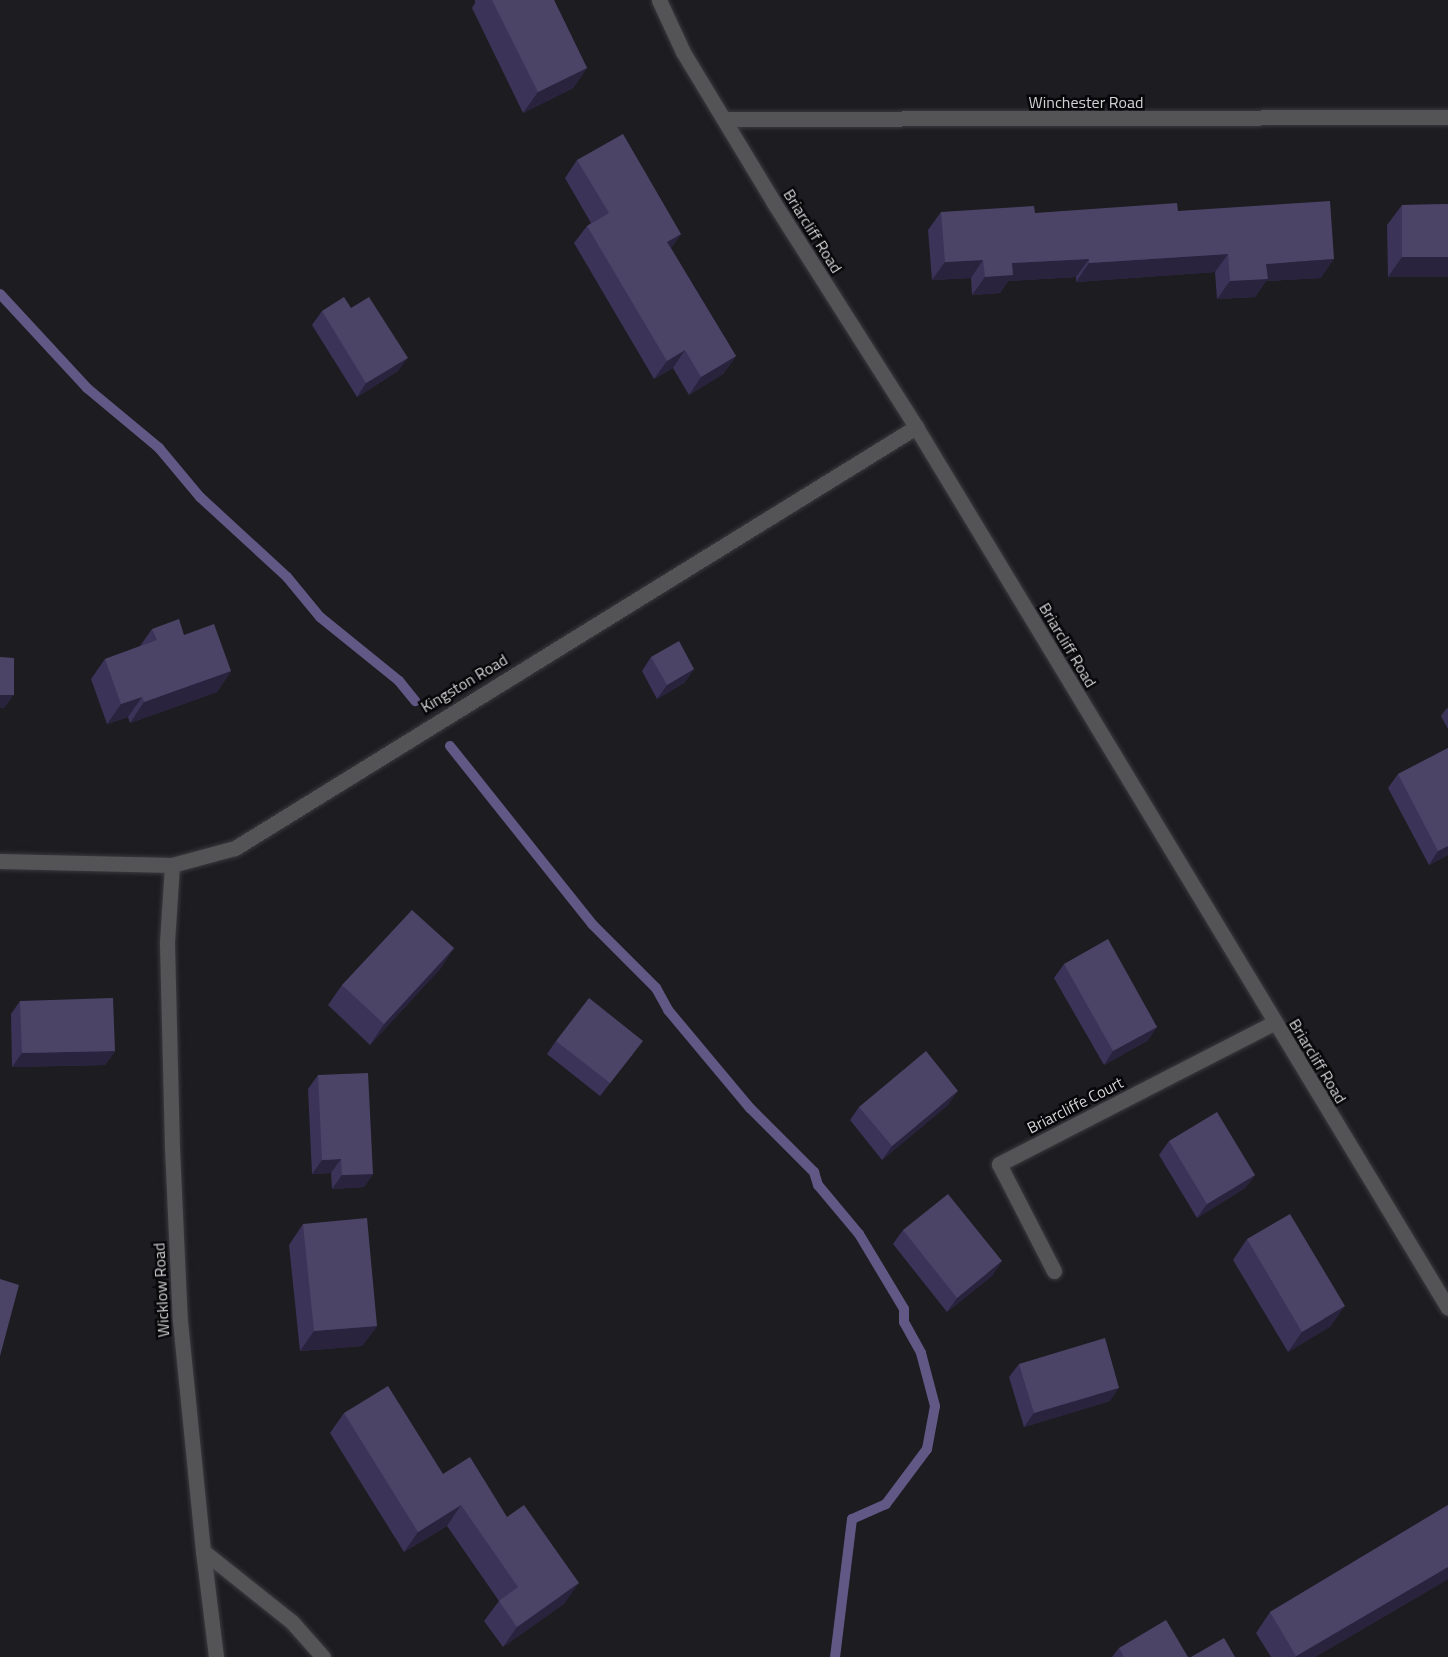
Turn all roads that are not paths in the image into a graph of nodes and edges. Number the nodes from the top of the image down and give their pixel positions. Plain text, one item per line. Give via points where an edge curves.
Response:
1 (659, 0) edge
2 (1448, 117) edge
3 (724, 119) junction
4 (916, 427) junction
5 (0, 861) edge
6 (172, 865) junction
7 (1274, 1023) junction
8 (1054, 1271) dead end
9 (1448, 1308) edge
10 (204, 1551) junction
11 (216, 1657) edge
12 (323, 1657) edge

1 - 3 street, Briarcliff Road via 683,52
2 - 3 street, Winchester Road
3 - 4 street, Briarcliff Road
4 - 6 street, Kingston Road via 235,848
4 - 7 street, Briarcliff Road
5 - 6 street, Kingston Road
6 - 10 street, Wicklow Road via 167,944 180,1321
7 - 8 street, Briarcliffe Court via 999,1164
7 - 9 street, Briarcliff Road
10 - 11 street, Wicklow Road
10 - 12 street via 283,1614

